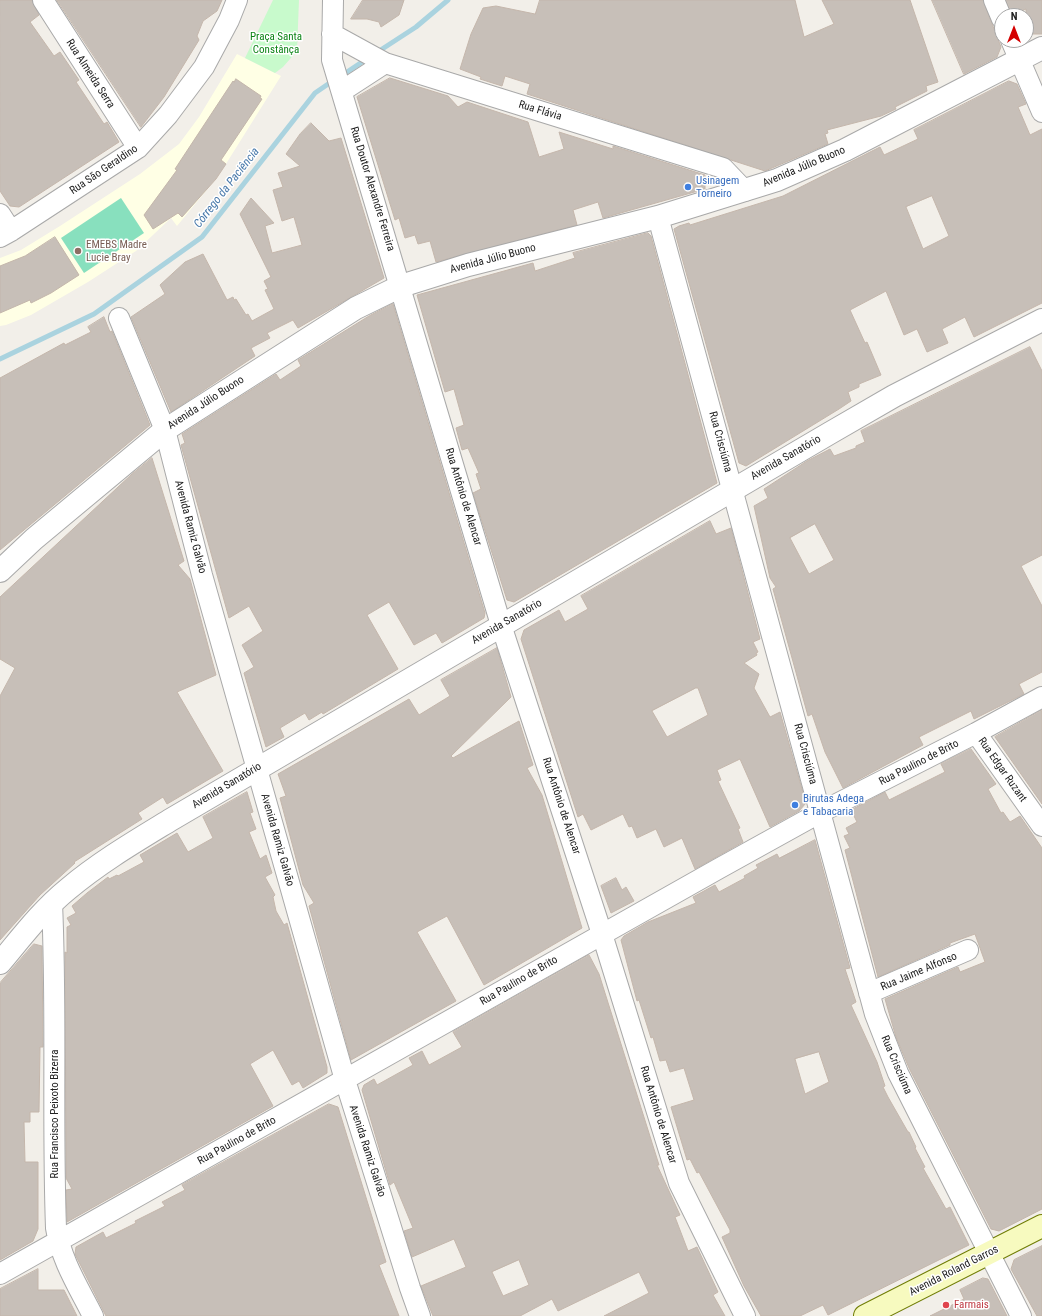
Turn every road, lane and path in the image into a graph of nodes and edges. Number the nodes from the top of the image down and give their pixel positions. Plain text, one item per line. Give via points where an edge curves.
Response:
1 (43, 0) edge
2 (237, 0) edge
3 (333, 0) edge
4 (337, 42) junction
5 (1042, 48) edge
6 (1015, 50) edge
7 (383, 62) junction
8 (341, 89) junction
9 (1042, 112) edge
10 (138, 148) junction
11 (745, 191) junction
12 (0, 214) edge
13 (658, 217) junction
14 (6, 234) edge
15 (401, 286) junction
16 (119, 318) dead end
17 (1042, 320) edge
18 (165, 430) junction
19 (732, 488) junction
20 (0, 571) edge
21 (501, 625) junction
22 (1042, 697) edge
23 (976, 733) junction
24 (257, 768) junction
25 (821, 812) junction
26 (1042, 826) edge
27 (52, 903) junction
28 (602, 934) junction
29 (968, 950) dead end
30 (0, 963) edge
31 (869, 993) junction
32 (345, 1080) junction
33 (1042, 1226) edge
34 (58, 1242) junction
35 (988, 1253) junction
36 (0, 1274) edge
37 (93, 1316) edge
38 (420, 1316) edge
39 (745, 1316) edge
40 (865, 1316) edge
41 (1021, 1316) edge

1 - 10 street, Rua Almeida Serra
2 - 10 street, Rua São Geraldino via 204,67 168,115
3 - 4 street, Rua Doutor Alexandre Ferreira
4 - 7 street, Rua Flávia
4 - 8 street, Rua Doutor Alexandre Ferreira via 332,60
5 - 6 street, Avenida Júlio Buono
6 - 9 street
6 - 11 street, Avenida Júlio Buono via 845,150 778,180
7 - 8 street
7 - 11 street, Rua Flávia via 723,168
8 - 15 street, Rua Doutor Alexandre Ferreira
10 - 14 street, Rua São Geraldino
11 - 13 street, Avenida Júlio Buono
12 - 14 street
13 - 15 street, Avenida Júlio Buono via 498,256
13 - 19 street, Rua Crisciúma
15 - 18 street, Avenida Júlio Buono via 356,308
15 - 21 street, Rua Antônio de Alencar
16 - 18 street, Avenida Ramiz Galvão
17 - 19 street, Avenida Sanatório via 894,396
18 - 20 street, Avenida Júlio Buono via 34,539
18 - 24 street, Avenida Ramiz Galvão via 202,575
19 - 21 street, Avenida Sanatório
19 - 25 street, Rua Crisciúma
21 - 24 street, Avenida Sanatório
21 - 28 street, Rua Antônio de Alencar
22 - 23 street, Rua Paulino de Brito
23 - 25 street, Rua Paulino de Brito
23 - 26 street, Rua Edgar Ruzant
24 - 27 street, Avenida Sanatório via 104,861
24 - 32 street, Avenida Ramiz Galvão
25 - 28 street, Rua Paulino de Brito
25 - 31 street, Rua Crisciúma
27 - 30 street, Avenida Sanatório
27 - 34 street, Rua Francisco Peixoto Bizerra via 54,1131
28 - 32 street, Rua Paulino de Brito
28 - 39 street, Rua Antônio de Alencar via 679,1183
29 - 31 street, Rua Jaime Alfonso
31 - 35 street, Rua Crisciúma via 898,1073
32 - 34 street, Rua Paulino de Brito
32 - 38 street, Avenida Ramiz Galvão
33 - 35 main road, Avenida Roland Garros
34 - 36 street, Rua Paulino de Brito
34 - 37 street, Rua Francisco Peixoto Bizerra
35 - 40 main road, Avenida Roland Garros
35 - 41 street, Rua Crisciúma

